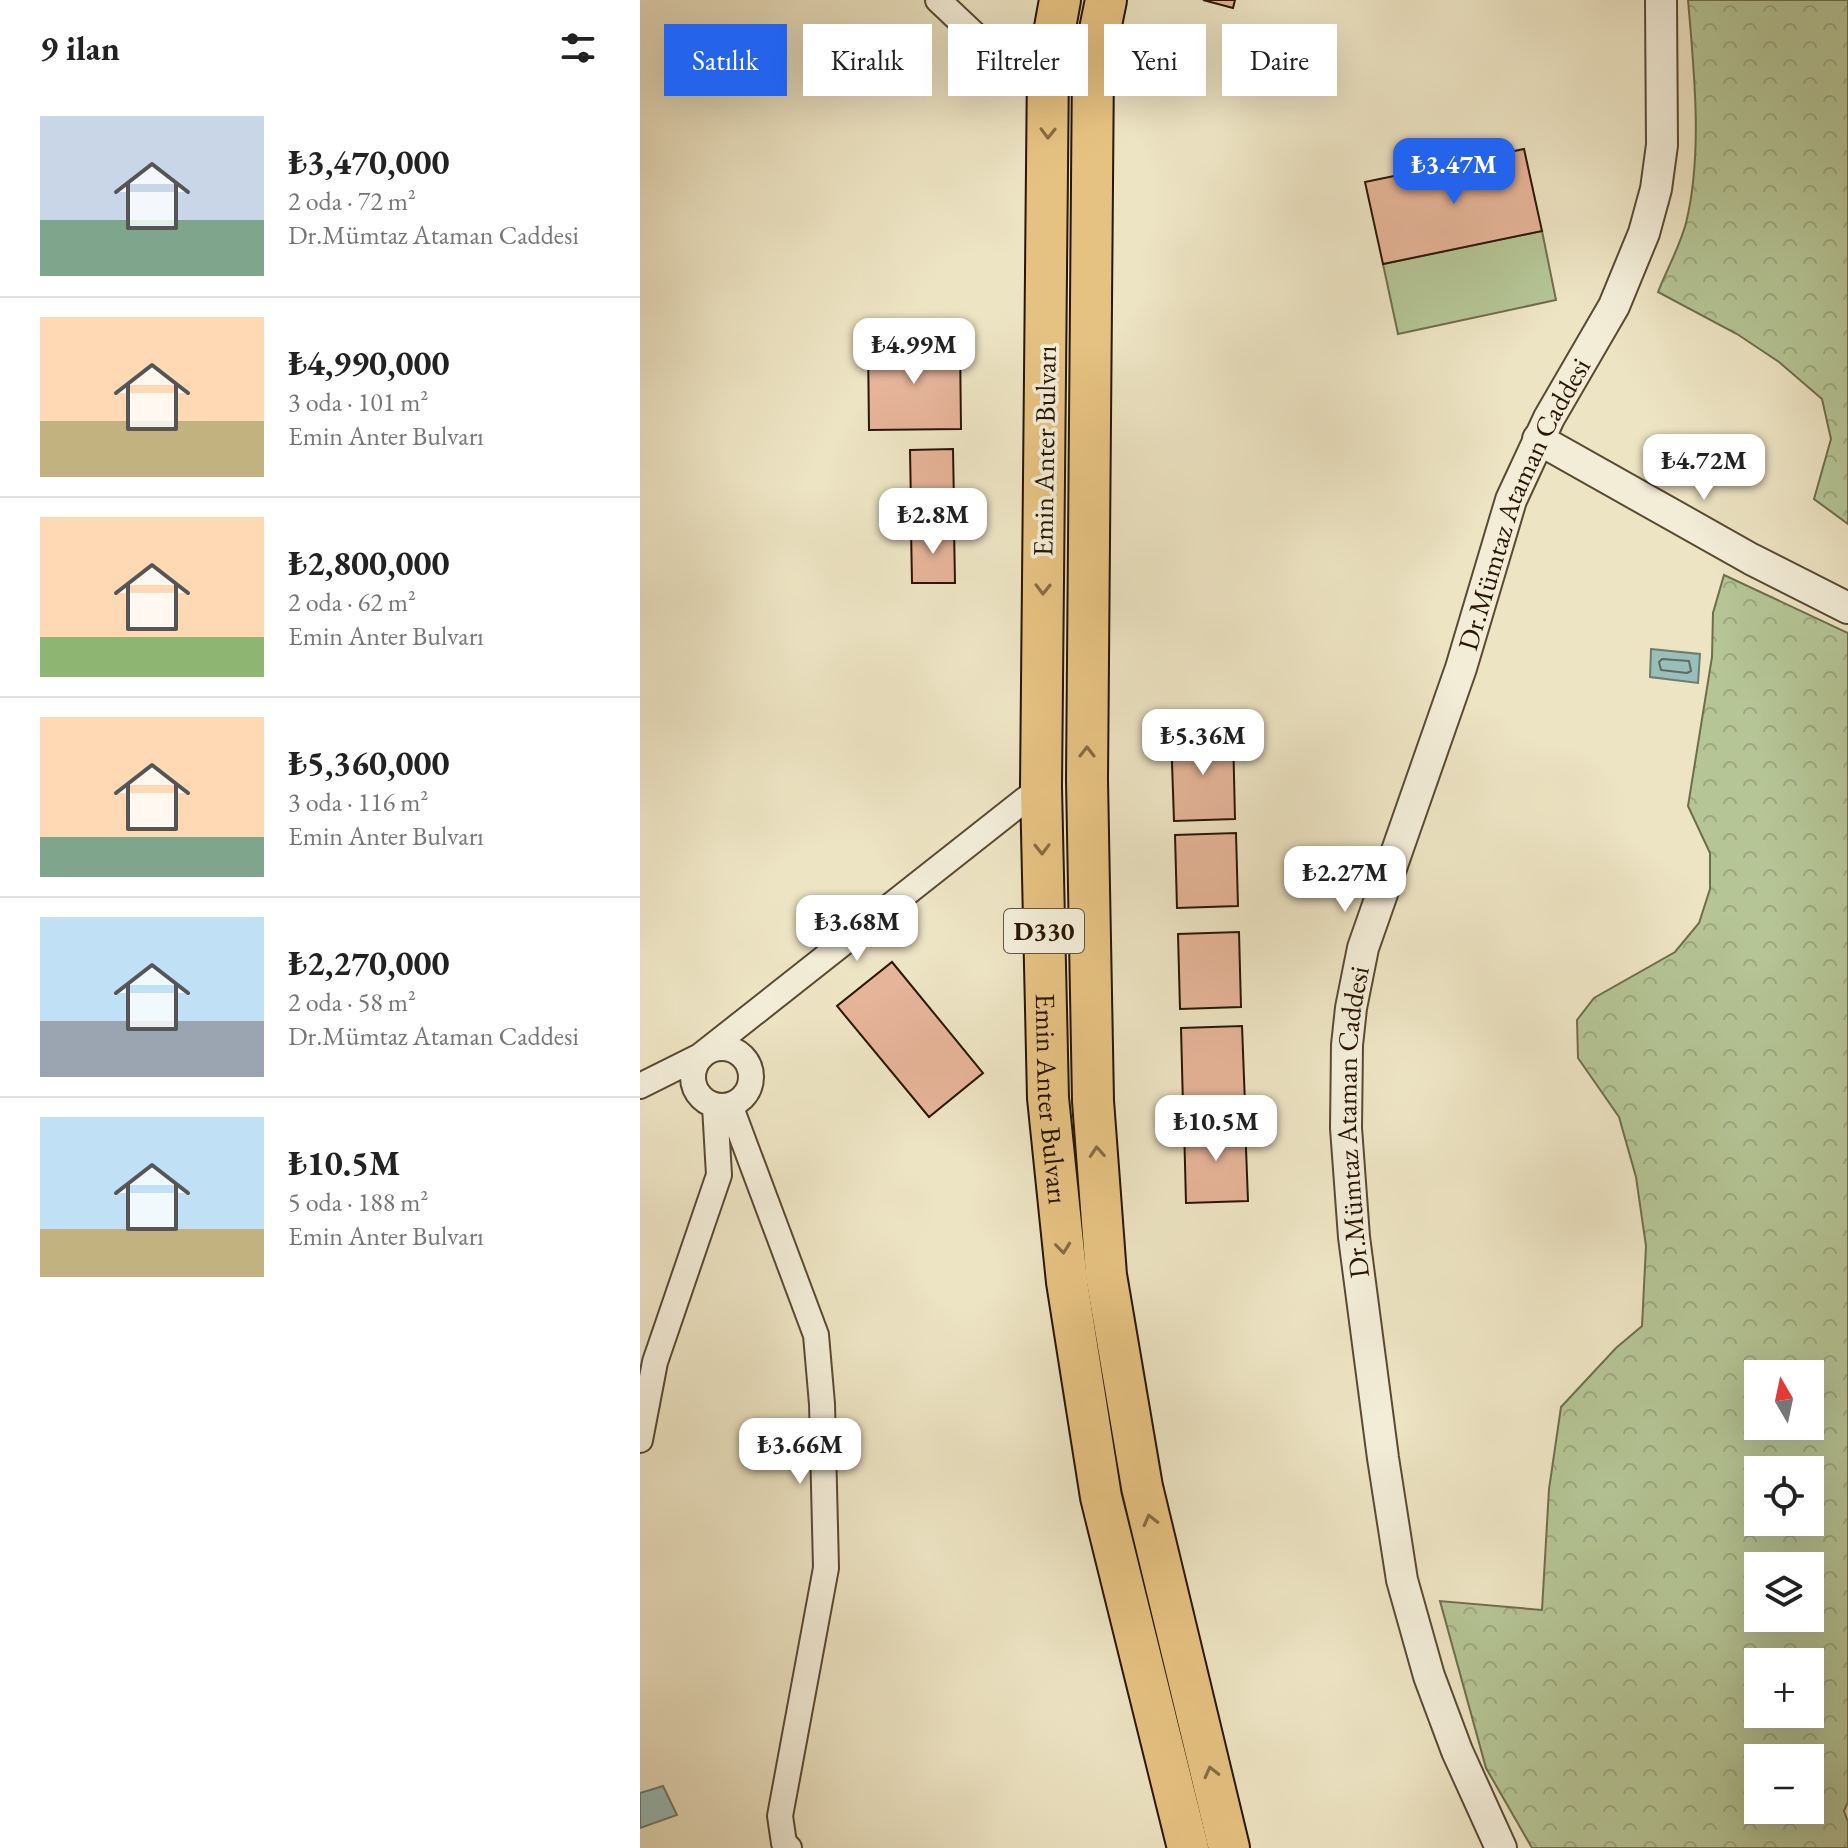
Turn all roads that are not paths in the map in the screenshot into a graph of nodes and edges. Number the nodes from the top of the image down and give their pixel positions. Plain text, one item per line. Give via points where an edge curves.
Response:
1 (938, 0) edge
2 (1060, 0) edge
3 (1106, 0) edge
4 (1661, 0) edge
5 (963, 24) edge
6 (1056, 24) edge
7 (1048, 96) edge
8 (1538, 439) junction
9 (1848, 608) edge
10 (1041, 787) junction
11 (700, 1056) junction
12 (640, 1086) edge
13 (723, 1105) junction
14 (640, 1440) edge
15 (789, 1848) edge
16 (1188, 1848) edge
17 (1229, 1848) edge
18 (1501, 1848) edge

1 - 5 street
2 - 6 highway, Emin Anter Bulvarı / D330
17 -> 3 highway, Emin Anter Bulvarı / D330 via 1142,1487 1106,1275 1094,1117 1087,780 1093,64
4 - 8 street, Dr.Mümtaz Ataman Caddesi via 1662,145 1644,233 1614,306
7 -> 10 highway, Emin Anter Bulvarı / D330
8 - 9 street
8 - 18 street, Dr.Mümtaz Ataman Caddesi via 1511,500 1461,668 1367,935 1351,1008 1346,1089 1354,1237 1402,1580 1429,1676
10 - 11 street
10 -> 16 highway, Emin Anter Bulvarı / D330 via 1048,1098 1067,1282 1101,1497
11 - 12 street
11 - 13 street via 693,1085 701,1098
11 - 13 street via 728,1048 742,1055 750,1068 751,1083 744,1097
13 - 14 street via 719,1175 655,1362
13 - 15 street via 816,1335 826,1568 780,1816

